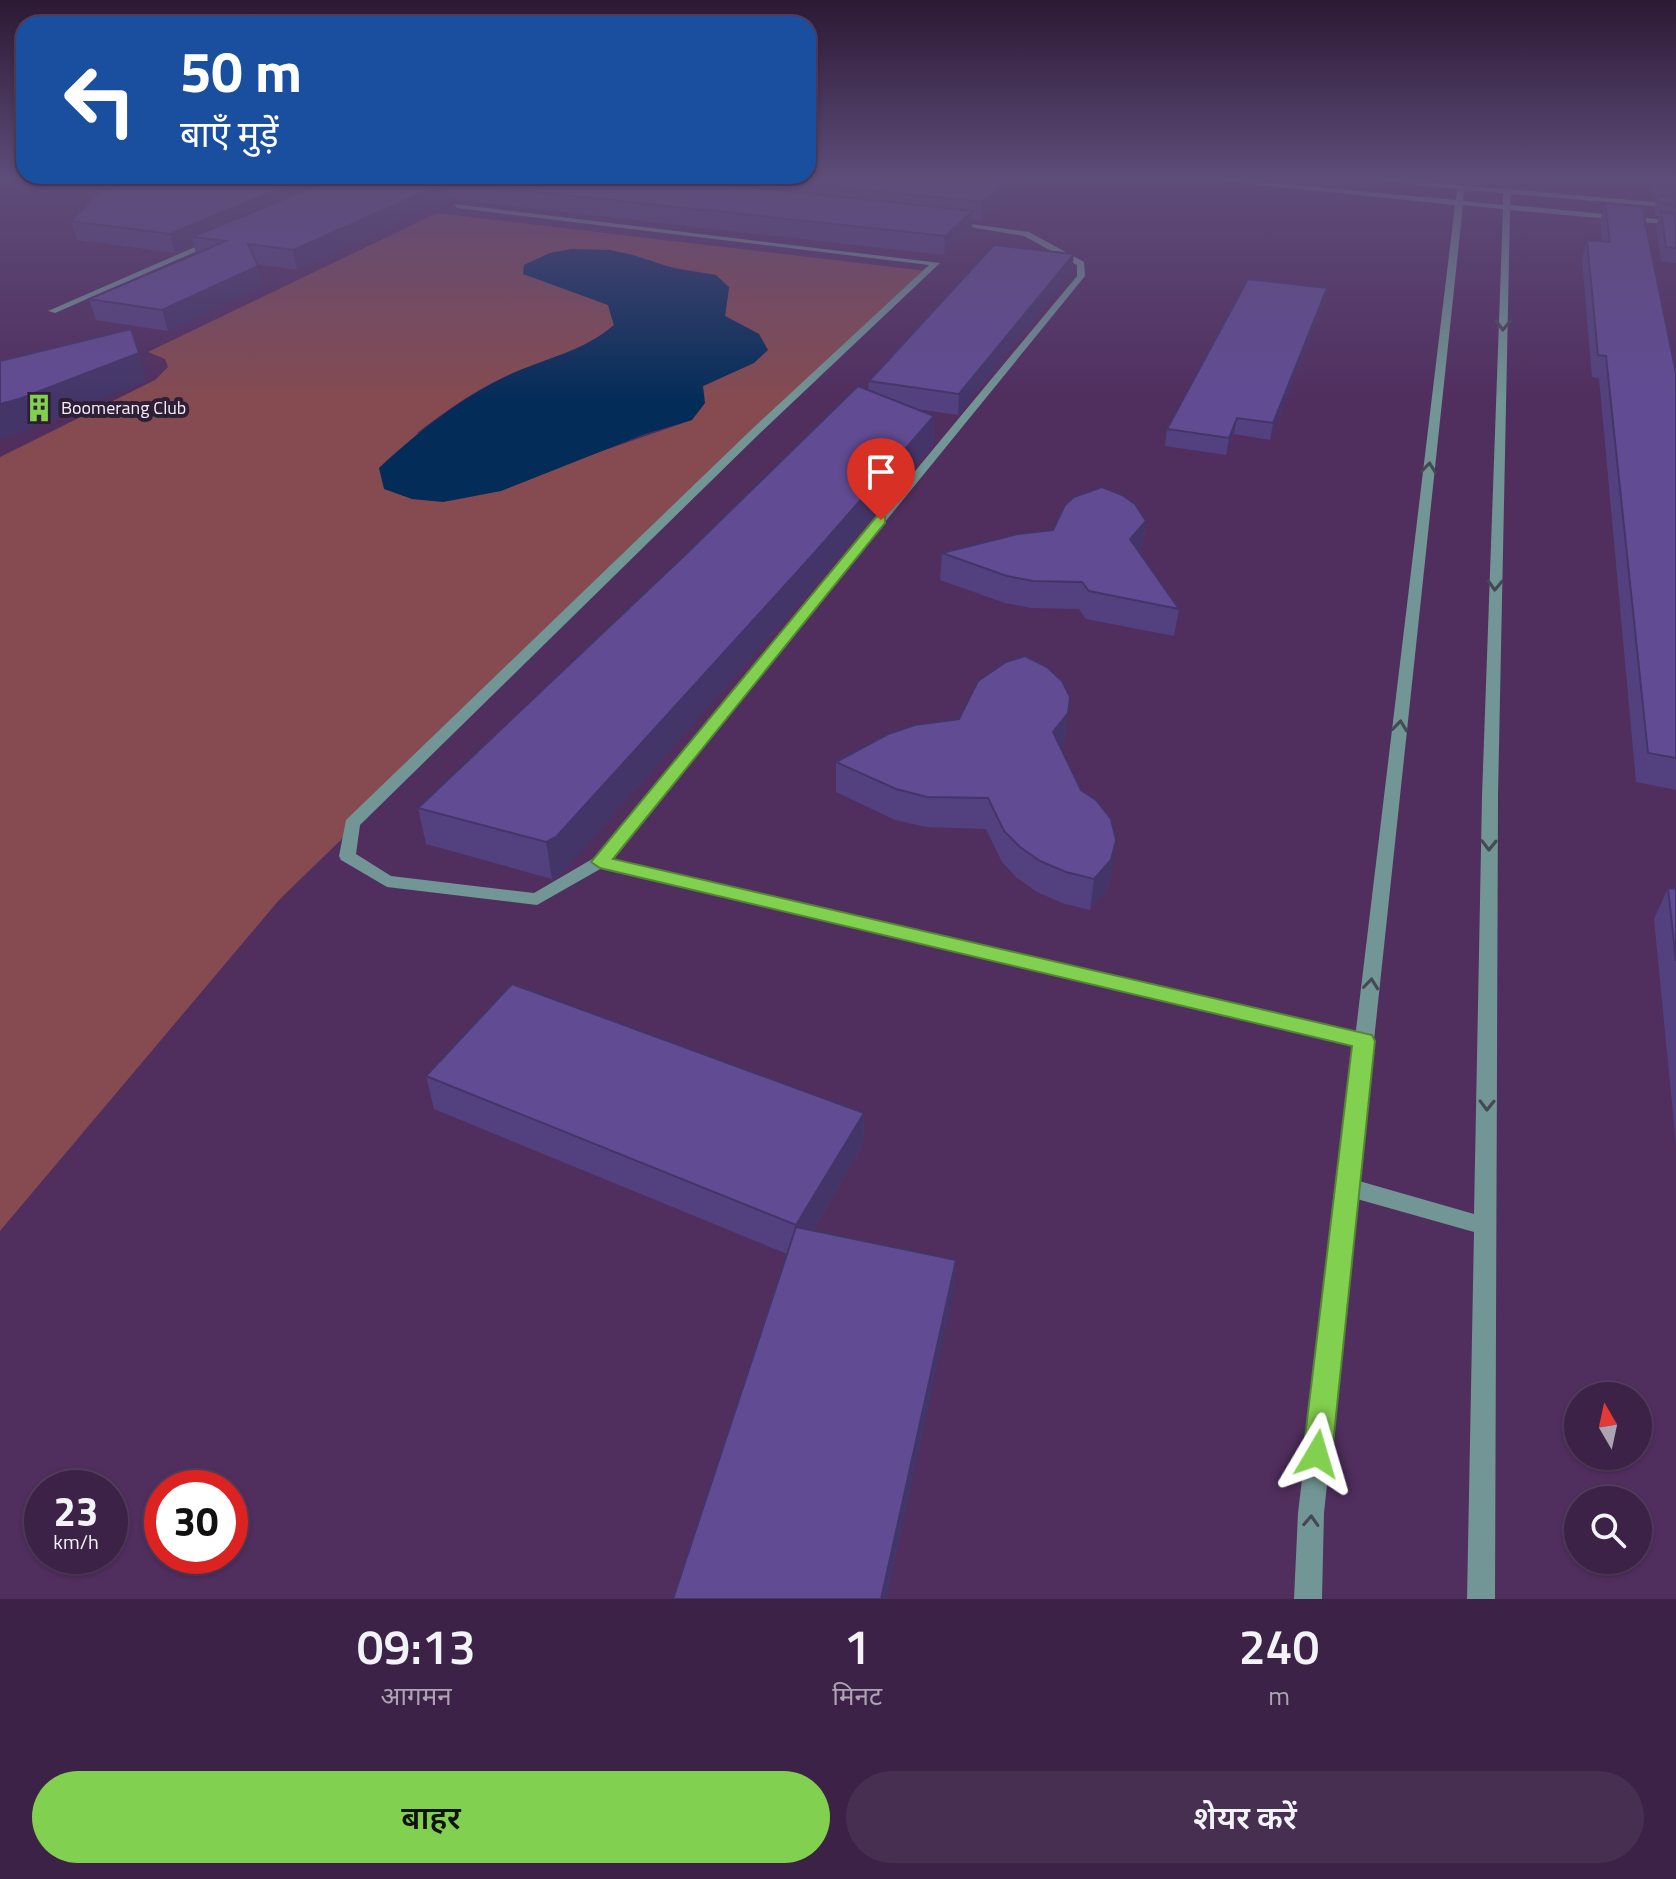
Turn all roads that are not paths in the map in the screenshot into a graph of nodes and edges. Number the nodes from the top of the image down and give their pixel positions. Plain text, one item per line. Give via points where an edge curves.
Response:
1 (189, 254) edge
2 (857, 254) edge
3 (1062, 254) edge
4 (1453, 254) edge
5 (1505, 254) edge
6 (52, 311) dead end
7 (600, 862) junction
8 (1364, 1041) junction
9 (1348, 1187) junction
10 (1485, 1226) junction
11 (1308, 1599) edge
12 (1481, 1599) edge

1 - 6 street
2 - 7 street via 936,263 352,824 347,856 387,881 537,899
3 - 7 street via 1081,264 1081,276
8 -> 4 street
5 -> 10 street
7 - 8 street
8 - 9 street
9 - 10 street
11 -> 9 street via 1311,1513
10 - 12 street

